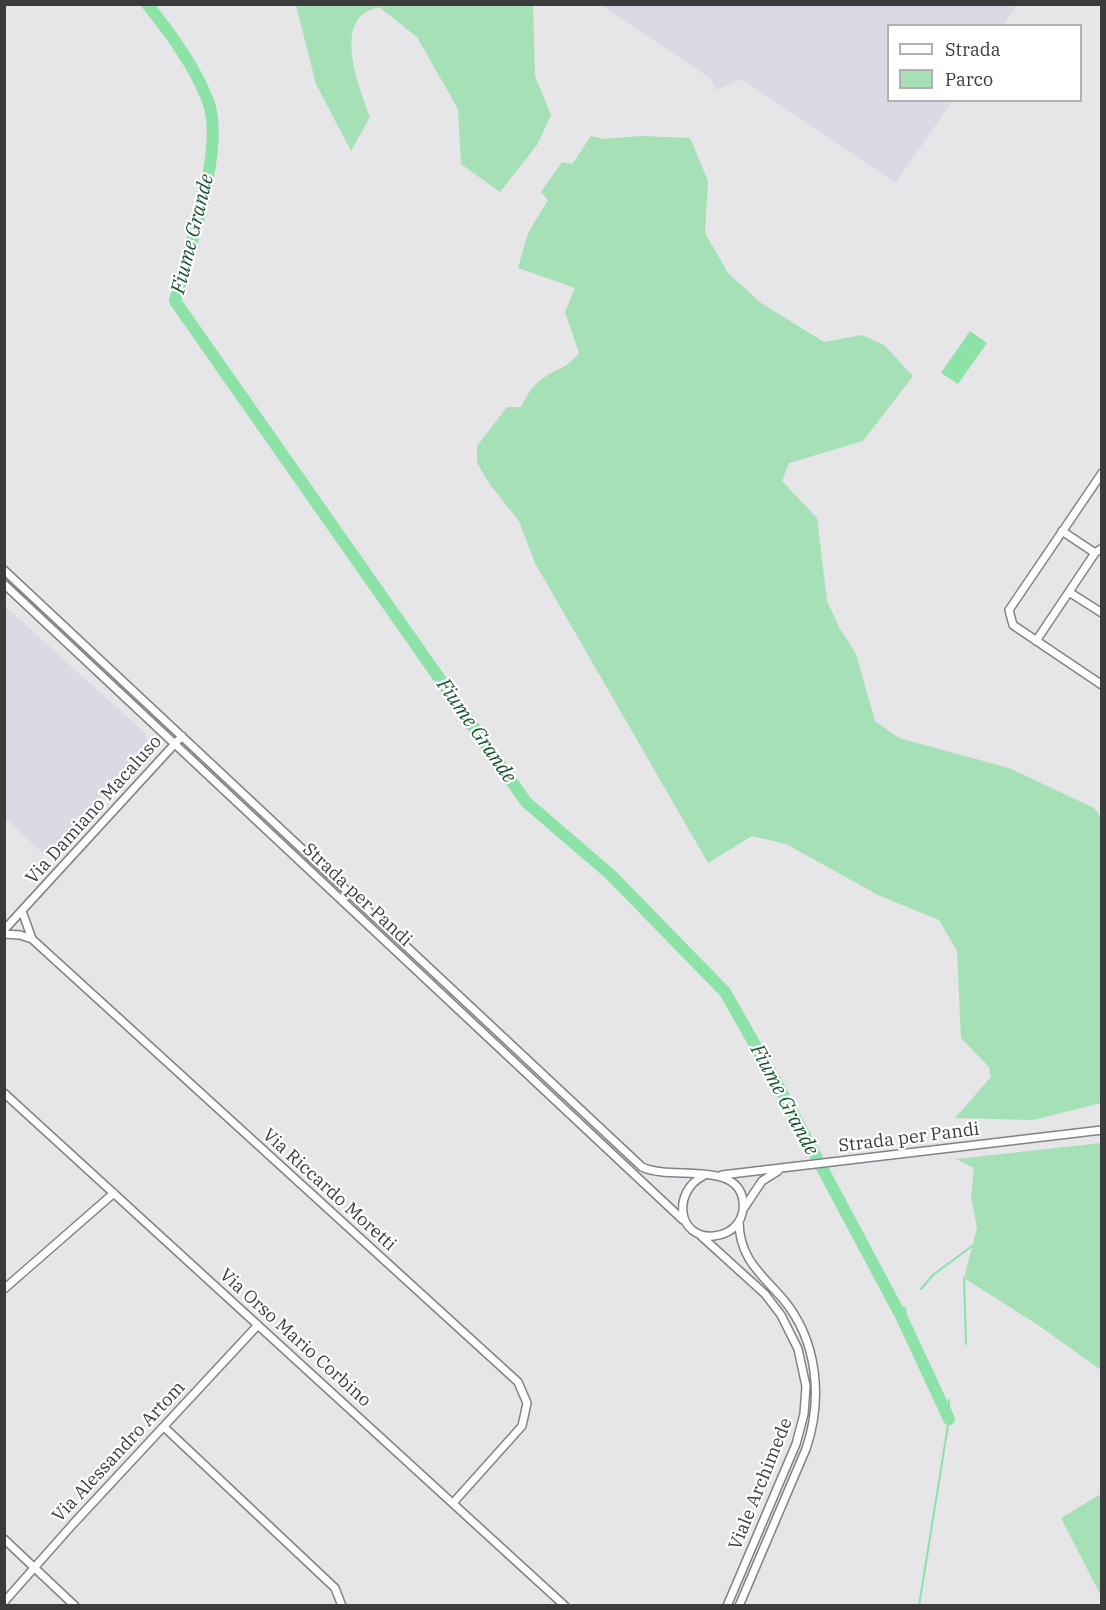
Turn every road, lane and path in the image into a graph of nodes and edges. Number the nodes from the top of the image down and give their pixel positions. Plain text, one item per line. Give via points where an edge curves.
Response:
1 (1101, 472) edge
2 (1062, 531) junction
3 (1101, 548) edge
4 (1095, 553) junction
5 (4, 570) edge
6 (4, 584) edge
7 (1069, 591) junction
8 (1101, 613) edge
9 (1036, 641) junction
10 (1101, 685) edge
11 (182, 736) junction
12 (174, 744) junction
13 (22, 911) junction
14 (4, 932) edge
15 (32, 939) junction
16 (4, 1092) edge
17 (1101, 1130) edge
18 (783, 1169) junction
19 (720, 1175) junction
20 (703, 1176) junction
21 (114, 1193) junction
22 (743, 1213) junction
23 (740, 1221) junction
24 (693, 1229) junction
25 (4, 1289) edge
26 (258, 1325) junction
27 (164, 1427) junction
28 (453, 1503) junction
29 (4, 1539) edge
30 (36, 1569) junction
31 (4, 1602) edge
32 (75, 1605) edge
33 (342, 1605) edge
34 (565, 1605) edge
35 (727, 1605) edge
36 (739, 1605) edge

1 - 2 street
2 - 4 street
2 - 9 street via 1009,610 1013,625
3 - 4 street
4 - 7 street
5 - 11 street, Strada per Pandi
6 - 12 street, Strada per Pandi
7 - 8 street
7 - 9 street
9 - 10 street
11 - 12 street, Via Damiano Macaluso
11 - 20 street, Strada per Pandi via 642,1167
12 - 13 street, Via Damiano Macaluso
12 - 24 street, Strada per Pandi
13 - 14 street, Via Damiano Macaluso
13 - 15 street, Via Riccardo Moretti
14 - 15 street
15 - 28 street, Via Riccardo Moretti via 518,1382 527,1403 522,1426
16 - 21 street, Via Orso Mario Corbino
17 - 18 street, Strada per Pandi
18 - 19 street, Strada per Pandi
18 - 22 street via 762,1181
19 - 20 street, Strada per Pandi
19 - 22 street via 741,1193
20 - 24 street via 688,1186 684,1194 682,1212
21 - 25 street
21 - 26 street, Via Orso Mario Corbino
22 - 23 street
23 - 24 street via 723,1234 712,1236
23 - 36 street, Viale Archimede via 748,1259 785,1301 803,1332 813,1364 816,1396 806,1449
24 - 35 street, Viale Archimede via 765,1294 781,1315 798,1349 806,1386 796,1444
26 - 27 street, Via Alessandro Artom
26 - 28 street, Via Orso Mario Corbino
27 - 30 street, Via Alessandro Artom
27 - 33 street via 335,1588
28 - 34 street, Via Orso Mario Corbino
29 - 30 street
30 - 31 street, Via Alessandro Artom
30 - 32 street

